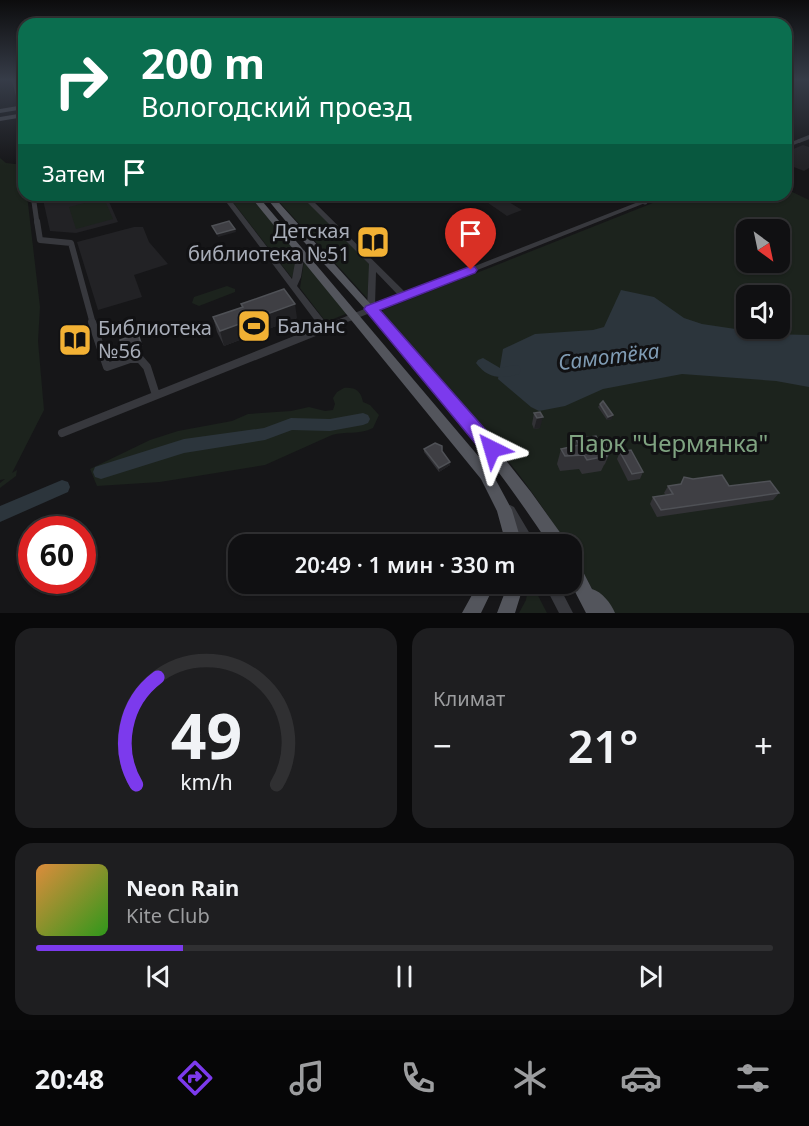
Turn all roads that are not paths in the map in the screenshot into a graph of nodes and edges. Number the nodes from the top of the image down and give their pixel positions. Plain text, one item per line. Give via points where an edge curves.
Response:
1 (18, 117) edge
2 (0, 119) edge
3 (809, 137) edge
4 (792, 138) edge
5 (799, 141) junction
6 (792, 144) edge
7 (809, 144) edge
8 (34, 201) edge
9 (229, 201) edge
10 (258, 201) edge
11 (273, 201) edge
12 (309, 201) edge
13 (645, 202) edge
14 (301, 252) junction
15 (373, 264) junction
16 (293, 286) junction
17 (404, 296) junction
18 (371, 309) junction
19 (354, 315) junction
20 (325, 328) junction
21 (156, 395) junction
22 (62, 433) dead end
23 (486, 476) junction
24 (507, 521) junction
25 (505, 534) edge
26 (511, 534) edge
27 (524, 534) edge
28 (551, 534) edge
29 (582, 583) edge
30 (582, 588) edge
31 (481, 594) edge
32 (513, 594) edge
33 (556, 594) edge
34 (471, 613) edge
35 (506, 613) edge
36 (566, 613) edge
37 (595, 613) edge
38 (606, 613) edge

1 - 2 main road
3 - 5 street
4 - 5 street
5 - 6 street
5 - 7 street
8 - 21 street via 40,240 71,243 107,367 130,358 140,359 147,367
9 - 16 street
10 - 14 main road
11 - 18 main road
12 - 15 street
13 - 17 street
14 - 16 street
14 - 19 main road
15 - 17 street
15 - 18 street
16 - 20 street
17 - 18 street
18 - 19 street
18 - 28 main road via 505,466
19 - 20 street
19 - 23 main road
20 - 21 street
21 - 22 street
23 - 24 main road
23 - 27 street
24 - 25 main road
24 - 26 main road
29 - 38 main road
30 - 37 main road
31 - 34 main road
32 - 35 main road
33 - 36 street

